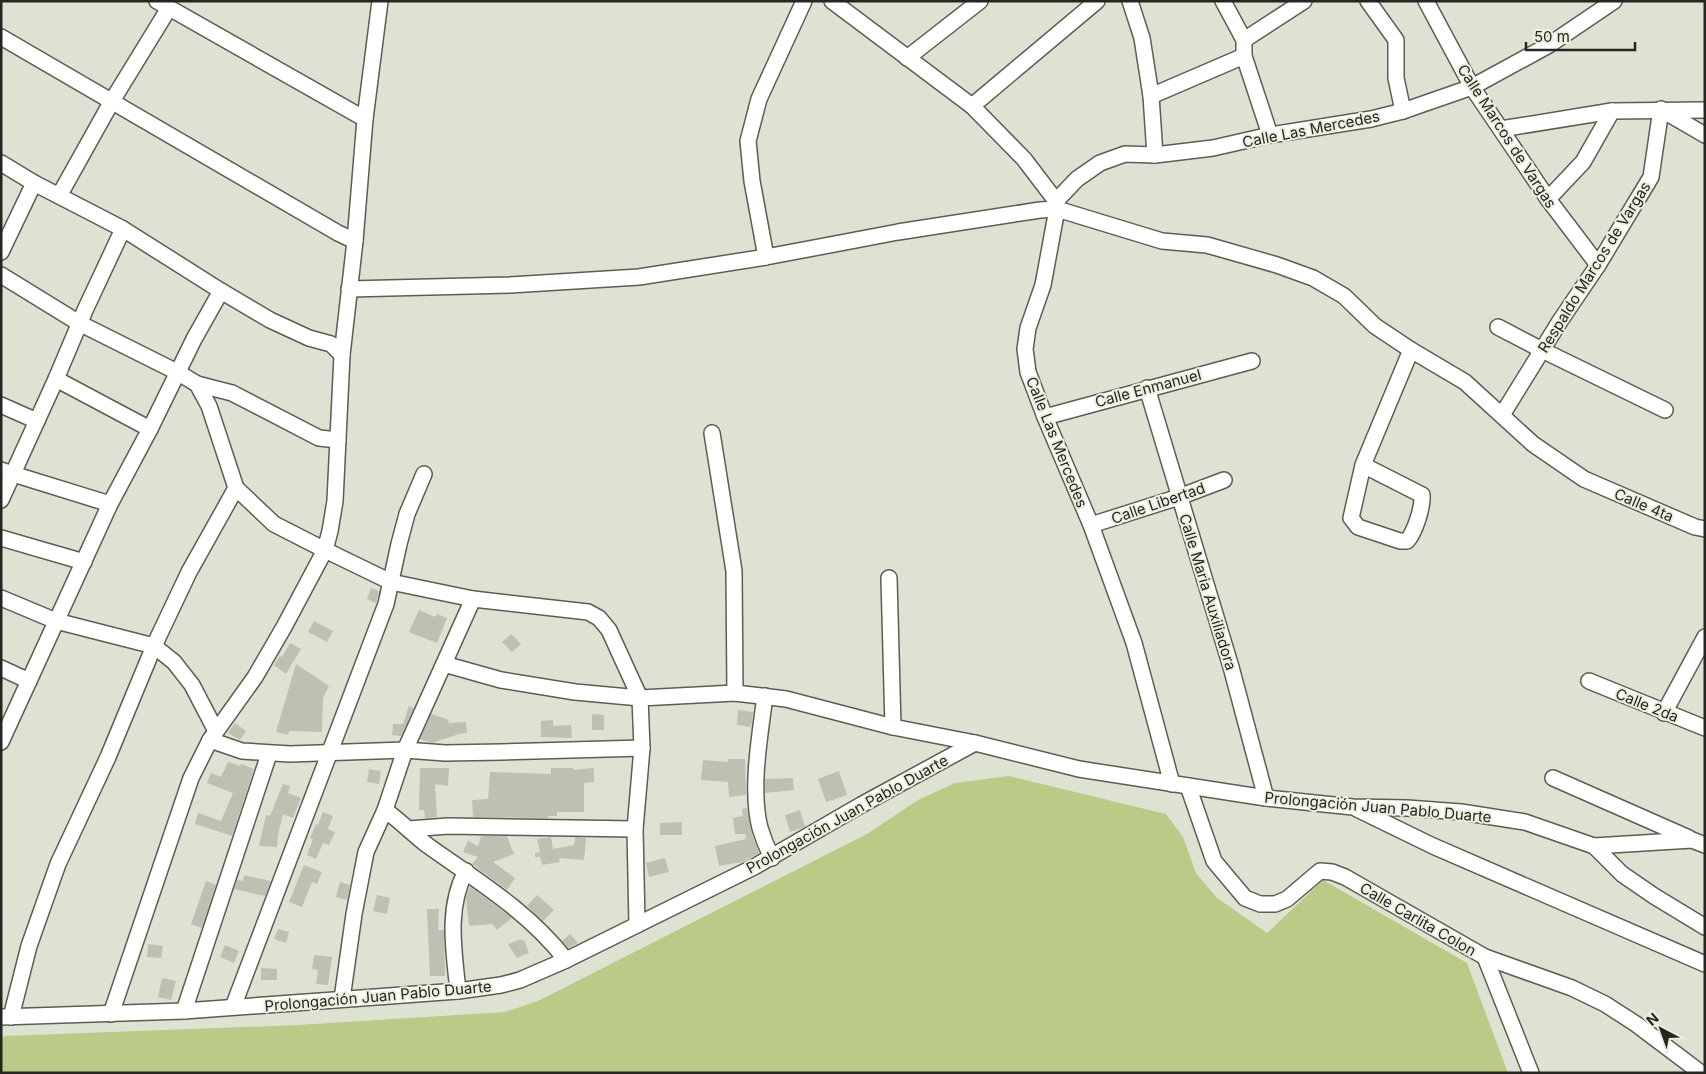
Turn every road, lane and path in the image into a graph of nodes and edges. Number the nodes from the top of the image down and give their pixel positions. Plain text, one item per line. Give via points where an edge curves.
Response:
1 (379, 1) edge
2 (804, 1) edge
3 (832, 1) edge
4 (980, 1) edge
5 (1097, 1) edge
6 (1130, 1) edge
7 (1223, 1) edge
8 (1304, 1) edge
9 (1368, 1) edge
10 (1426, 1) edge
11 (1606, 3) edge
12 (163, 5) edge
13 (1, 37) edge
14 (1244, 40) junction
15 (1244, 56) junction
16 (907, 58) junction
17 (1472, 87) junction
18 (1151, 96) junction
19 (112, 101) junction
20 (972, 106) junction
21 (1661, 110) junction
22 (1705, 110) edge
23 (1403, 111) junction
24 (1612, 111) junction
25 (366, 119) junction
26 (1501, 129) junction
27 (1270, 135) junction
28 (1705, 135) edge
29 (1155, 155) junction
30 (1, 163) edge
31 (34, 183) junction
32 (59, 196) junction
33 (1548, 200) junction
34 (1056, 205) junction
35 (123, 229) junction
36 (355, 241) junction
37 (1, 252) edge
38 (766, 257) junction
39 (1598, 265) junction
40 (1, 276) edge
41 (349, 289) junction
42 (221, 291) junction
43 (79, 323) junction
44 (1498, 326) dead end
45 (336, 350) junction
46 (1411, 350) junction
47 (1542, 350) junction
48 (1252, 361) dead end
49 (177, 372) junction
50 (56, 379) junction
51 (197, 384) junction
52 (1147, 388) junction
53 (1, 405) edge
54 (1666, 410) dead end
55 (1502, 414) junction
56 (1044, 417) junction
57 (37, 421) junction
58 (150, 429) junction
59 (712, 433) dead end
60 (338, 440) junction
61 (1363, 465) junction
62 (7, 472) edge
63 (424, 474) dead end
64 (1224, 480) dead end
65 (236, 488) junction
66 (1179, 497) junction
67 (1, 500) edge
68 (110, 504) junction
69 (1091, 525) junction
70 (1705, 529) edge
71 (1, 538) edge
72 (325, 550) junction
73 (84, 562) junction
74 (889, 578) dead end
75 (391, 582) junction
76 (1, 598) edge
77 (474, 599) junction
78 (56, 621) junction
79 (1705, 636) edge
80 (154, 646) junction
81 (444, 664) junction
82 (1, 668) edge
83 (1589, 681) dead end
84 (29, 682) junction
85 (735, 693) junction
86 (765, 696) junction
87 (640, 698) junction
88 (1664, 713) junction
89 (893, 727) junction
90 (1705, 728) edge
91 (213, 735) junction
92 (2, 737) edge
93 (975, 743) junction
94 (642, 748) junction
95 (405, 750) junction
96 (330, 753) junction
97 (269, 754) junction
98 (1553, 778) dead end
99 (1172, 784) junction
100 (1188, 786) junction
101 (1266, 798) junction
102 (1353, 807) junction
103 (385, 810) junction
104 (635, 828) junction
105 (409, 829) junction
106 (1699, 842) edge
107 (1594, 846) junction
108 (772, 858) junction
109 (466, 870) junction
110 (638, 925) junction
111 (1705, 927) edge
112 (1485, 957) junction
113 (566, 960) junction
114 (1705, 964) edge
115 (458, 991) junction
116 (342, 999) junction
117 (233, 1007) junction
118 (184, 1011) junction
119 (111, 1014) junction
120 (6, 1017) edge
121 (1700, 1072) edge
122 (1531, 1073) edge

1 - 25 street
2 - 38 street via 759,99 748,141
3 - 16 street
4 - 16 street
5 - 20 street
6 - 18 street via 1142,38
7 - 14 street
8 - 14 street
9 - 23 street via 1396,40 1396,78
10 - 17 street, Calle Marcos de Vargas
11 - 17 street, Calle Las Mercedes via 1549,45
12 - 19 street
12 - 25 street
13 - 19 street
14 - 15 street
15 - 18 street
15 - 27 street
16 - 20 street
17 - 23 street, Calle Las Mercedes
17 - 26 street, Calle Marcos de Vargas
18 - 29 street
19 - 32 street
19 - 36 street
20 - 34 street via 1024,159
21 - 22 street
21 - 24 street
21 - 28 street
21 - 39 street, Respaldo Marcos de Vargas via 1651,177
23 - 27 street, Calle Las Mercedes via 1371,120
24 - 26 street
24 - 33 street via 1583,162
25 - 36 street
26 - 33 street, Calle Marcos de Vargas
27 - 29 street, Calle Las Mercedes via 1213,148
29 - 34 street, Calle Las Mercedes via 1125,154 1100,163 1077,179
30 - 31 street
31 - 32 street
31 - 37 street
32 - 35 street
33 - 39 street, Calle Marcos de Vargas
34 - 38 street
34 - 46 street, Calle 4ta via 1162,240 1207,245 1313,278 1344,296 1376,326
34 - 56 street, Calle Las Mercedes via 1043,285 1028,328 1025,349 1028,372
35 - 42 street
35 - 43 street
36 - 41 street
38 - 41 street via 640,277 510,285
39 - 47 street, Respaldo Marcos de Vargas
40 - 43 street
41 - 45 street via 344,330
42 - 45 street via 293,332
42 - 49 street
43 - 49 street
43 - 50 street
44 - 47 street
45 - 60 street
46 - 55 street, Calle 4ta via 1465,382
46 - 61 street
47 - 54 street
47 - 55 street, Respaldo Marcos de Vargas
48 - 52 street, Calle Enmanuel
49 - 51 street
49 - 58 street
50 - 57 street
50 - 58 street
51 - 60 street via 232,393 319,438
51 - 65 street via 209,406
52 - 56 street, Calle Enmanuel
52 - 66 street, Calle Maria Auxiliadora
53 - 57 street
55 - 70 street, Calle 4ta via 1533,444 1584,479
56 - 69 street, Calle Las Mercedes
57 - 62 street
58 - 68 street
59 - 85 street via 734,571
60 - 72 street via 334,501
61 - 61 street via 1351,518 1358,527 1407,541 1423,502 1422,495
62 - 67 street
62 - 68 street
63 - 75 street via 407,514
64 - 66 street, Calle Libertad
65 - 72 street via 274,524
65 - 80 street via 189,572
66 - 69 street, Calle Libertad
66 - 101 street, Calle Maria Auxiliadora via 1232,667
68 - 73 street
69 - 99 street, Calle Las Mercedes via 1134,643
71 - 73 street
72 - 75 street
72 - 91 street via 255,677
73 - 78 street
74 - 89 street
75 - 77 street
75 - 96 street via 386,604
76 - 78 street
77 - 81 street
77 - 87 street via 594,614 609,630
78 - 80 street
78 - 84 street
79 - 88 street
80 - 91 street via 174,662 192,685
80 - 120 street via 108,757 58,864
81 - 87 street via 501,680
81 - 95 street
82 - 84 street
83 - 88 street, Calle 2da
84 - 92 street
85 - 86 street
85 - 87 street
86 - 89 street
86 - 108 street via 758,753 757,807 760,828
87 - 94 street
88 - 90 street, Calle 2da
89 - 93 street
91 - 97 street via 242,751
91 - 119 street via 191,778
93 - 99 street, Prolongación Juan Pablo Duarte via 1079,769
93 - 108 street, Prolongación Juan Pablo Duarte
94 - 95 street via 445,753
94 - 104 street
95 - 96 street
95 - 103 street
96 - 97 street
96 - 117 street
97 - 118 street
98 - 106 street
99 - 100 street, Prolongación Juan Pablo Duarte
100 - 101 street, Prolongación Juan Pablo Duarte
100 - 112 street, Calle Carlita Colon via 1214,861 1245,898 1260,904 1274,904 1287,899 1320,871 1332,872
101 - 102 street, Prolongación Juan Pablo Duarte
102 - 107 street, Prolongación Juan Pablo Duarte via 1461,812 1525,822
102 - 114 street via 1433,846
103 - 105 street
103 - 116 street via 362,868
104 - 105 street via 448,826
104 - 110 street
105 - 109 street
106 - 107 street, Prolongación Juan Pablo Duarte
107 - 111 street via 1622,874
108 - 110 street, Prolongación Juan Pablo Duarte
109 - 113 street via 535,926
109 - 115 street via 455,898 453,931
110 - 113 street, Prolongación Juan Pablo Duarte
112 - 121 street, Calle Carlita Colon via 1572,988 1605,1004
112 - 122 street
113 - 115 street, Prolongación Juan Pablo Duarte via 501,986
115 - 116 street, Prolongación Juan Pablo Duarte
116 - 117 street, Prolongación Juan Pablo Duarte
117 - 118 street, Prolongación Juan Pablo Duarte
118 - 119 street, Prolongación Juan Pablo Duarte
119 - 120 street, Prolongación Juan Pablo Duarte

